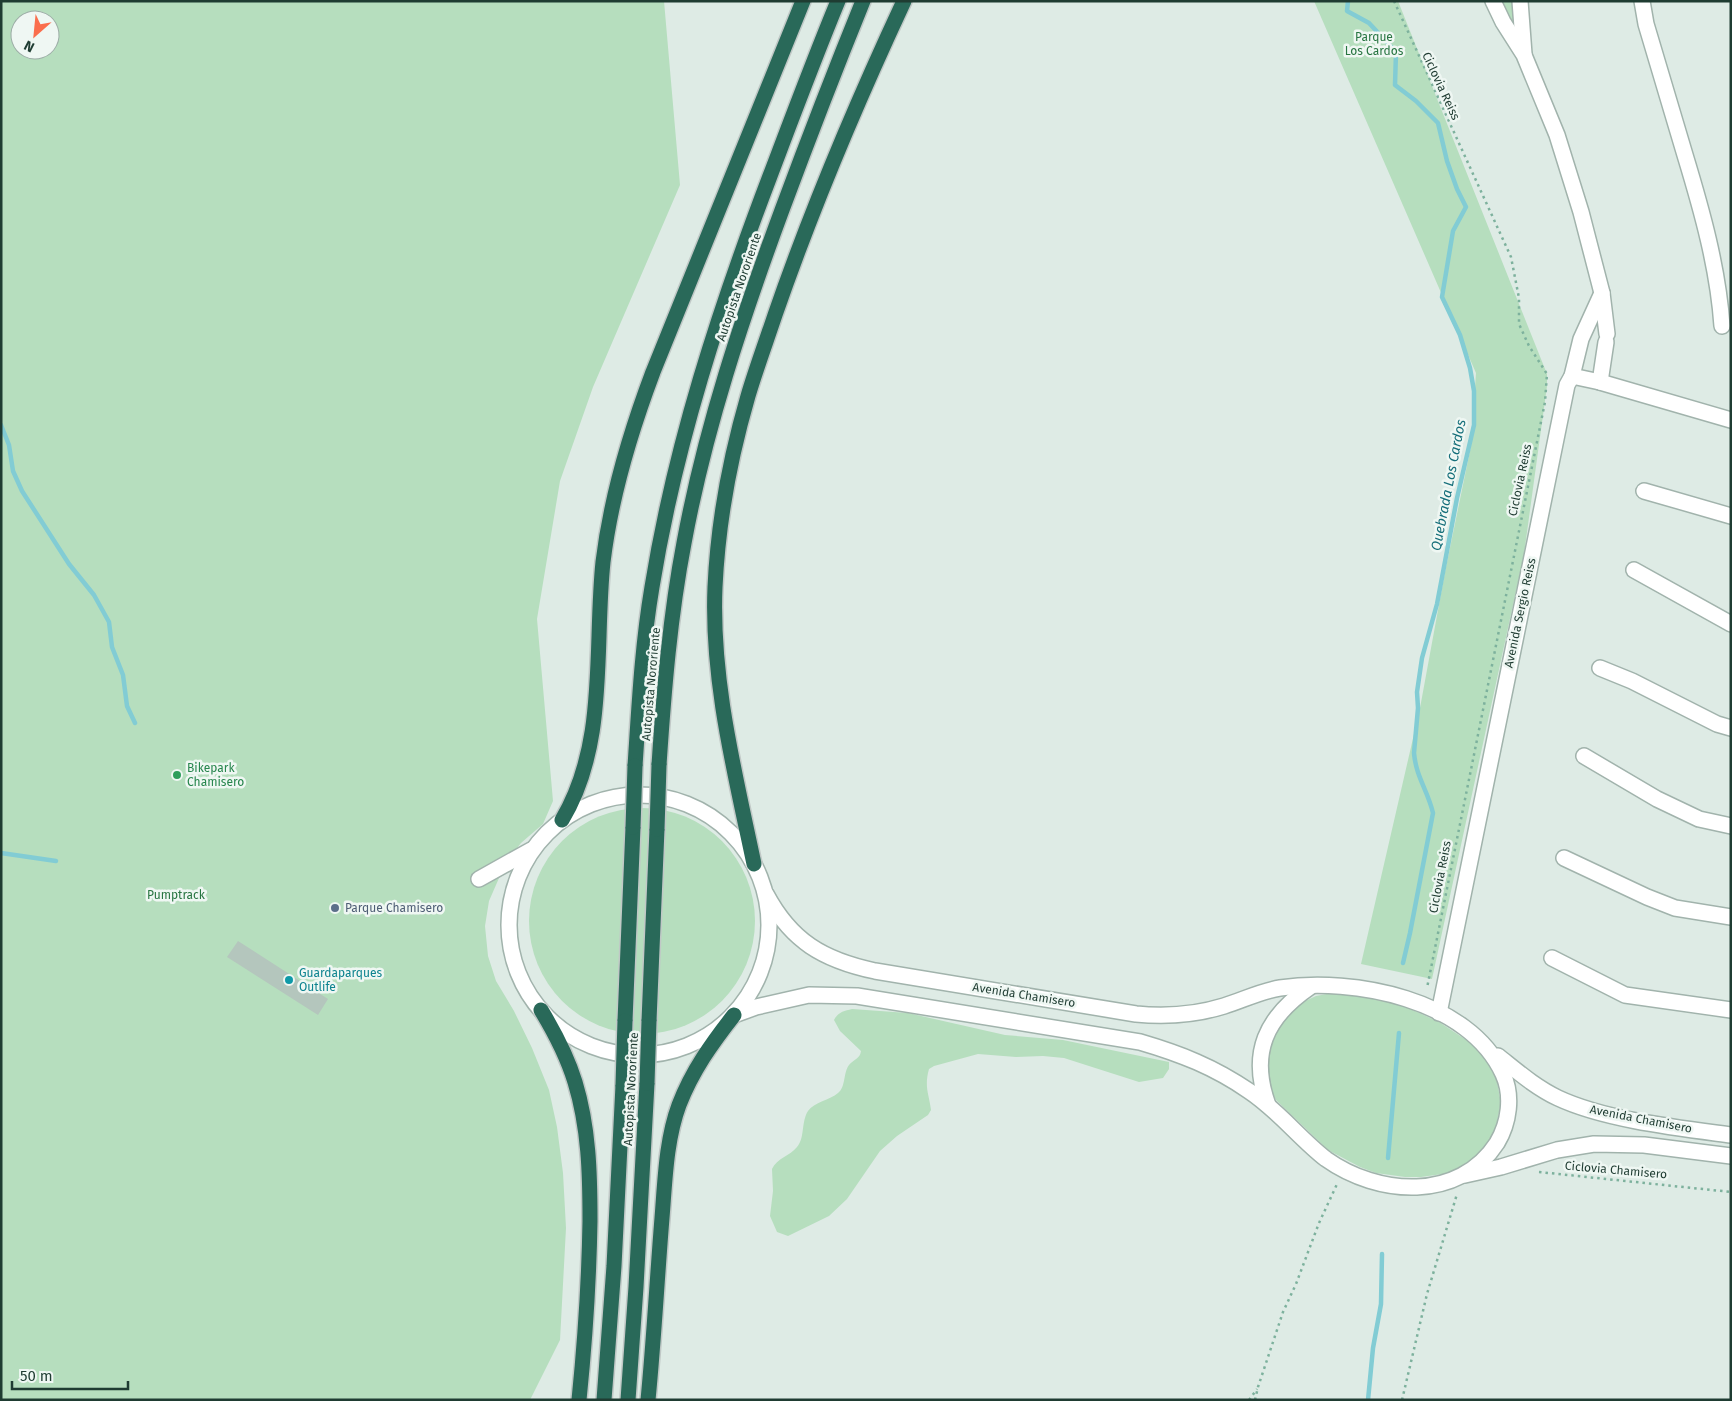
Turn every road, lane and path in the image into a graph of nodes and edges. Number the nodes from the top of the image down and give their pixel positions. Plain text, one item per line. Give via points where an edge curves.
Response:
1 (803, 1) edge
2 (838, 1) edge
3 (864, 1) edge
4 (904, 1) edge
5 (1394, 1) edge
6 (1493, 1) edge
7 (1520, 1) edge
8 (1642, 1) edge
9 (1524, 55) junction
10 (1602, 293) junction
11 (1722, 326) dead end
12 (1572, 376) junction
13 (1600, 382) junction
14 (1731, 420) edge
15 (1644, 491) dead end
16 (1731, 516) edge
17 (1634, 570) dead end
18 (1731, 624) edge
19 (1600, 668) dead end
20 (1731, 728) edge
21 (1584, 756) dead end
22 (562, 820) junction
23 (1731, 826) edge
24 (535, 848) junction
25 (1564, 858) dead end
26 (754, 864) junction
27 (479, 879) dead end
28 (766, 894) junction
29 (1731, 916) edge
30 (1552, 958) dead end
31 (1310, 987) junction
32 (1427, 988) dead end
33 (541, 1010) junction
34 (1731, 1010) edge
35 (1439, 1012) junction
36 (734, 1015) junction
37 (1481, 1042) junction
38 (1268, 1105) junction
39 (1731, 1135) edge
40 (1731, 1156) edge
41 (1532, 1172) dead end
42 (1464, 1175) junction
43 (1731, 1192) edge
44 (1332, 1195) dead end
45 (1451, 1211) dead end
46 (1258, 1388) junction
47 (579, 1400) edge
48 (604, 1400) edge
49 (628, 1400) edge
50 (648, 1400) edge
51 (1249, 1400) edge
52 (1255, 1400) edge
53 (1402, 1400) edge

1 - 22 highway via 631,434 606,538 595,708 588,753 577,790
2 - 48 highway, Autopista Nororiente, bridge via 734,273 700,375 652,586 642,665 636,766 623,1085
3 - 49 highway, Autopista Nororiente, bridge via 757,279 717,403 677,579 665,676 659,765 647,1083
4 - 26 highway via 802,239 748,394 725,492 715,588 717,656 728,743
5 - 32 path, Ciclovia Reiss via 1511,257 1519,298 1519,324 1547,374 1545,402
6 - 9 street
7 - 9 street
8 - 11 street via 1716,272
9 - 10 street via 1557,135
10 - 12 street, Avenida Sergio Reiss via 1581,339
10 - 13 street via 1607,338
12 - 13 street
12 - 35 street, Avenida Sergio Reiss via 1566,385
13 - 14 street
15 - 16 street
17 - 18 street
19 - 20 street
21 - 23 street via 1657,799 1699,819
22 - 24 street
22 - 26 street via 598,802 617,797 664,798 690,806 714,819 743,846
24 - 27 street
24 - 33 street via 516,882 509,920 514,960 522,982
25 - 29 street via 1646,898 1675,908
26 - 28 street
28 - 31 street, Avenida Chamisero via 776,913 807,944 836,961 875,971 1157,1016 1194,1014 1279,988
28 - 36 street via 770,937 766,959 755,986
30 - 34 street via 1625,995
31 - 35 street, Avenida Chamisero via 1370,989 1399,996
31 - 38 street via 1285,1006 1265,1037 1260,1076
33 - 36 street via 584,1043 619,1054 636,1055 673,1051 690,1045 721,1027
33 - 47 highway via 567,1060 587,1142 590,1244
35 - 37 street, Avenida Chamisero
36 - 38 street, Avenida Chamisero via 809,995 858,996 1140,1042 1192,1059 1229,1078
36 - 50 highway via 710,1045 693,1074 678,1107 673,1128 665,1181
37 - 39 street, Avenida Chamisero via 1535,1085 1569,1102 1622,1117
37 - 42 street, Avenida Chamisero via 1492,1054 1505,1079 1508,1110 1498,1141 1487,1156
38 - 42 street, Avenida Chamisero via 1316,1151 1344,1170 1366,1179 1395,1186 1428,1187
40 - 42 street, Avenida Chamisero via 1644,1145 1588,1145
41 - 43 path, Ciclovia Chamisero
44 - 46 path via 1284,1312
45 - 53 path
46 - 51 path
46 - 52 path

